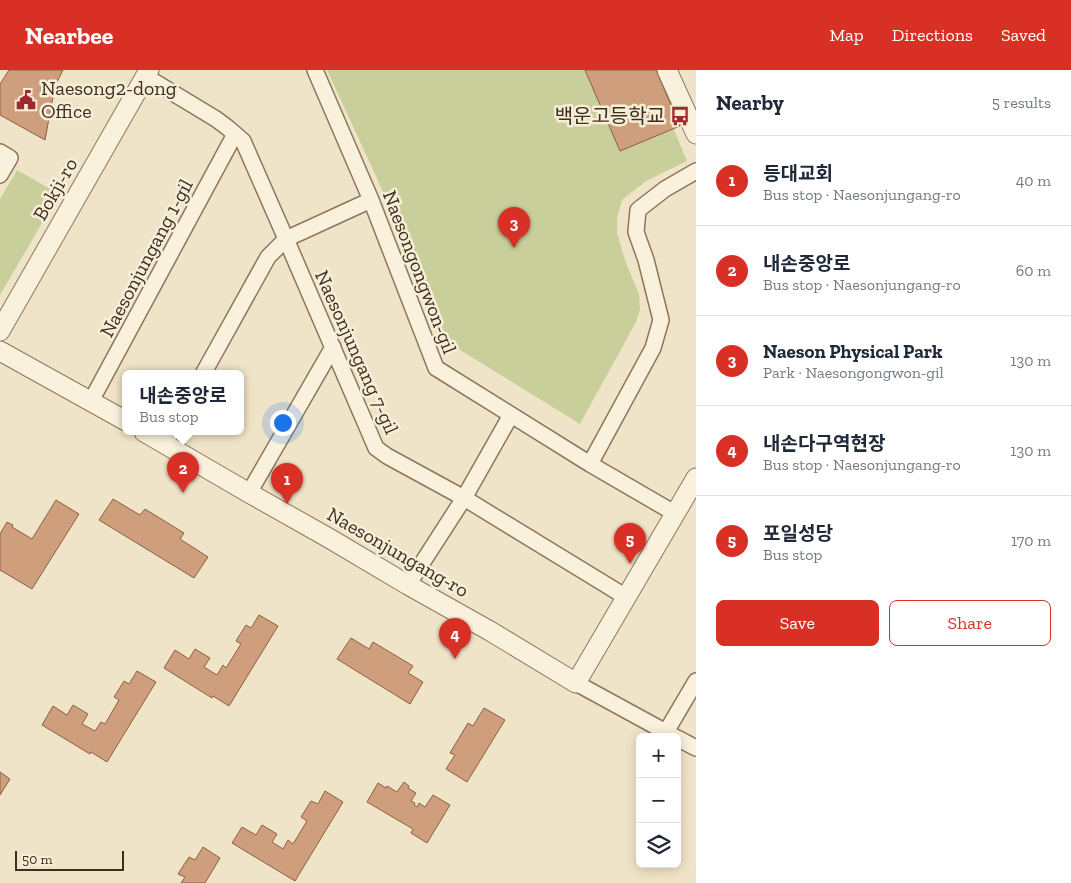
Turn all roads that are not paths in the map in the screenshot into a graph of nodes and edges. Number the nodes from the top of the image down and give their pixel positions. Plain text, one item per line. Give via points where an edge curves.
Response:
1 (315, 70) edge
2 (667, 70) edge
3 (147, 73) edge
4 (236, 134) junction
5 (696, 134) edge
6 (0, 152) edge
7 (696, 172) edge
8 (0, 175) edge
9 (371, 200) junction
10 (286, 239) junction
11 (0, 331) edge
12 (333, 347) junction
13 (0, 351) edge
14 (205, 370) edge
15 (91, 401) junction
16 (511, 415) junction
17 (122, 419) edge
18 (168, 438) edge
19 (590, 464) junction
20 (696, 478) edge
21 (249, 493) junction
22 (464, 498) junction
23 (676, 514) junction
24 (408, 585) junction
25 (626, 597) junction
26 (696, 681) edge
27 (576, 683) junction
28 (668, 733) edge
29 (674, 733) edge
30 (681, 740) edge
31 (696, 748) edge

1 - 9 street, Naesongongwon-gil
2 - 5 street
3 - 4 street, Naesonjungang 7-gil
3 - 11 street, Bokji-ro
4 - 10 street, Naesonjungang 7-gil via 243,141
4 - 15 street, Naesonjungang 1-gil
6 - 8 street via 10,158
7 - 19 street via 665,189 638,210 636,232 661,320 654,348
9 - 10 street
9 - 16 street, Naesongongwon-gil via 436,368
10 - 12 street, Naesonjungang 7-gil
10 - 14 street via 268,257
12 - 21 street
12 - 22 street, Naesonjungang 7-gil via 376,448
13 - 15 street
15 - 17 street
16 - 19 street, Naesongongwon-gil
16 - 22 street
18 - 21 street, Naesonjungang-ro
19 - 23 street, Naesongongwon-gil
20 - 23 street
21 - 24 street, Naesonjungang-ro
22 - 24 street
22 - 25 street, Naesonjungang 7-gil
23 - 25 street
24 - 27 street, Naesonjungang-ro
25 - 27 street
26 - 29 street
27 - 28 street
30 - 31 street

